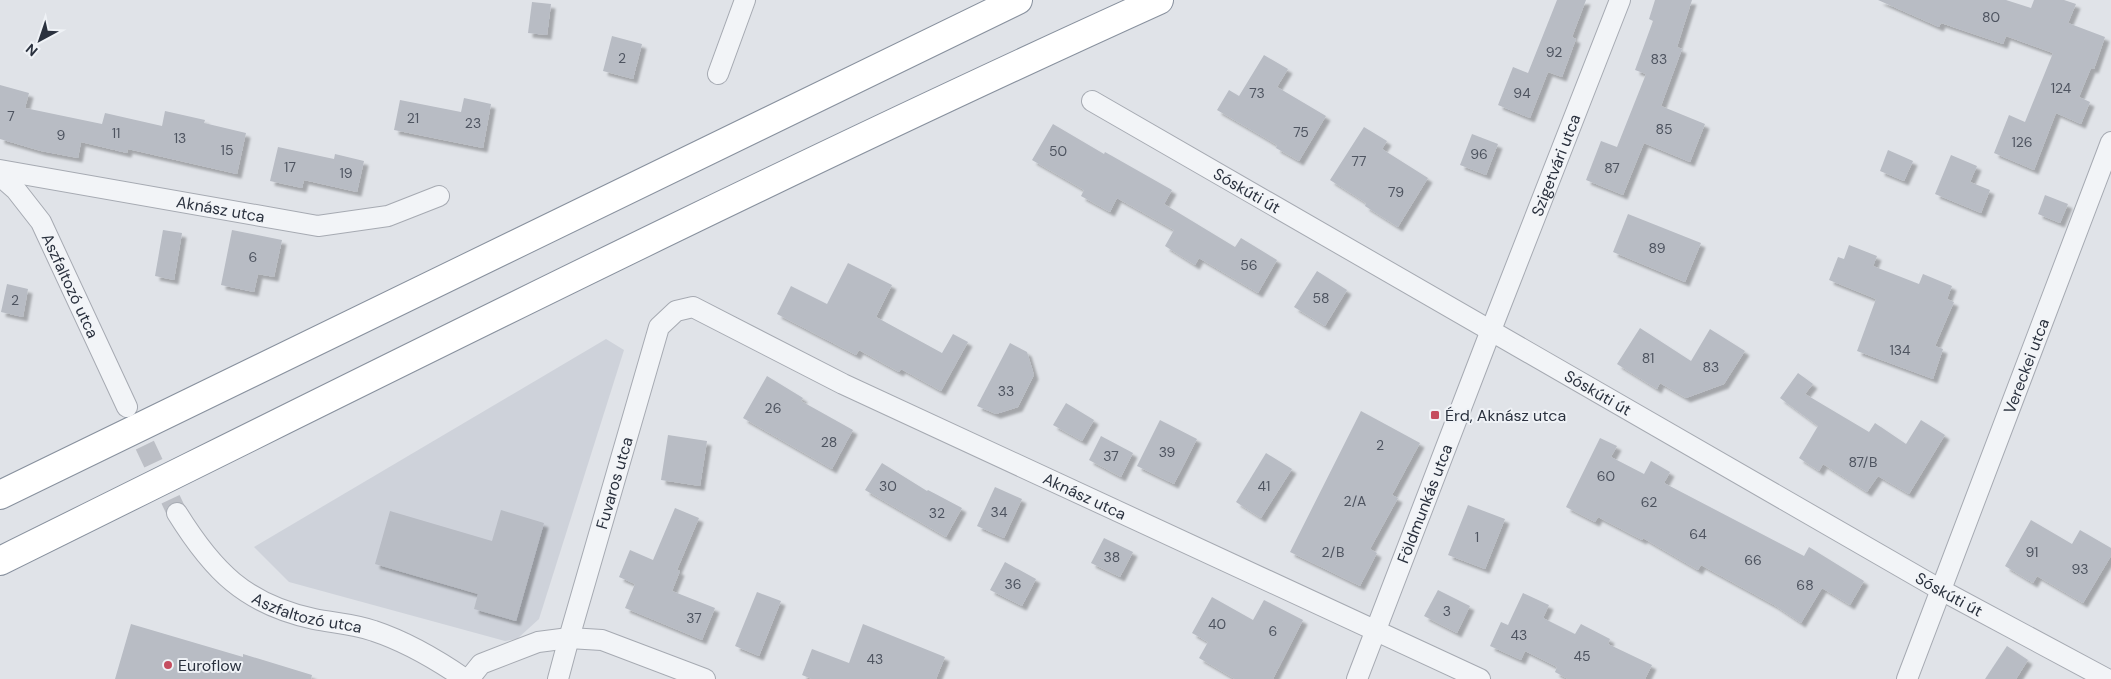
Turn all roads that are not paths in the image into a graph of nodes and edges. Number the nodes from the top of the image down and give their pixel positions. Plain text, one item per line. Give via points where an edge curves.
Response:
1 (745, 0) edge
2 (1018, 0) edge
3 (1159, 0) edge
4 (1620, 0) edge
5 (718, 74) dead end
6 (1092, 101) dead end
7 (2111, 142) edge
8 (0, 170) edge
9 (0, 176) edge
10 (439, 196) dead end
11 (693, 307) joint
12 (1491, 330) junction
13 (127, 407) tunnel mouth
14 (0, 495) edge
15 (177, 513) tunnel mouth
16 (0, 561) edge
17 (1941, 590) junction
18 (1376, 630) junction
19 (568, 638) junction
20 (465, 679) edge
21 (469, 679) edge
22 (558, 679) edge
23 (705, 679) edge
24 (1357, 679) edge
25 (1480, 679) edge
26 (1907, 679) edge
27 (2107, 679) edge

1 - 5 street
2 - 14 highway
3 - 16 highway via 660,236
4 - 12 street, Szigetvári utca
6 - 12 street, Sóskúti út
7 - 17 street, Vereckei utca
8 - 10 street, Aknász utca via 318,226 388,216
9 - 13 street, Aszfaltozó utca via 16,190 41,222
11 - 18 street, Aknász utca via 843,384
11 - 19 street, Fuvaros utca via 676,311 659,327
12 - 17 street, Sóskúti út
12 - 18 street, Földmunkás utca
15 - 20 street, Aszfaltozó utca via 206,556 252,597 313,619 373,630 397,639
17 - 26 street, Vereckei utca
17 - 27 street, Sóskúti út
18 - 24 street, Földmunkás utca
18 - 25 street, Aknász utca
19 - 21 street via 538,642 481,664
19 - 22 street, Fuvaros utca
19 - 23 street via 602,640

